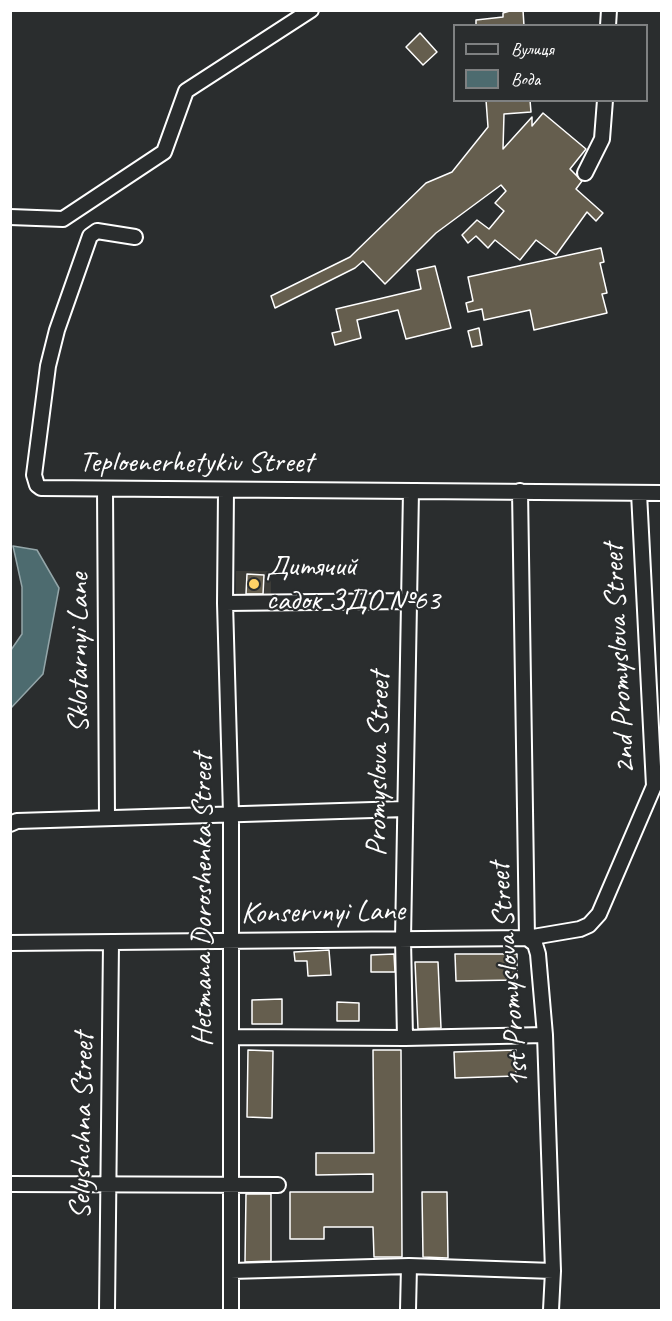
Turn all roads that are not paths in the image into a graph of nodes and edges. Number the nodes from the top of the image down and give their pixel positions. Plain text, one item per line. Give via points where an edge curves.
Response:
1 (311, 10) edge
2 (605, 102) edge
3 (585, 173) dead end
4 (10, 217) edge
5 (135, 237) dead end
6 (105, 489) junction
7 (226, 490) junction
8 (411, 490) junction
9 (520, 491) junction
10 (639, 493) junction
11 (662, 494) edge
12 (409, 602) junction
13 (225, 603) junction
14 (405, 810) junction
15 (231, 814) junction
16 (107, 817) junction
17 (10, 824) edge
18 (527, 938) junction
19 (403, 939) junction
20 (232, 941) junction
21 (10, 943) edge
22 (111, 943) junction
23 (545, 1035) junction
24 (232, 1037) junction
25 (405, 1038) junction
26 (10, 1184) edge
27 (231, 1184) junction
28 (110, 1185) junction
29 (278, 1185) dead end
30 (409, 1266) junction
31 (231, 1271) junction
32 (553, 1271) junction
33 (107, 1311) edge
34 (231, 1311) edge
35 (408, 1311) edge
36 (551, 1311) edge

1 - 4 street via 186,91 164,152 63,219
2 - 3 street via 602,139
5 - 6 street, Teploenerhetykiv Street via 97,231 90,236 57,330 38,428 34,475 37,485 47,489
6 - 7 street, Teploenerhetykiv Street
6 - 16 street, Sklotarnyi Lane
7 - 8 street, Teploenerhetykiv Street
7 - 13 street, Hetmana Doroshenka Street
8 - 9 street, Teploenerhetykiv Street
8 - 12 street, Promyslova Street
9 - 10 street, Teploenerhetykiv Street
9 - 18 street, 1st Promyslova Street
10 - 11 street, Teploenerhetykiv Street
10 - 18 street, 2nd Promyslova Street via 654,786 596,919 580,929
12 - 13 street
12 - 14 street, Promyslova Street
13 - 15 street, Hetmana Doroshenka Street
14 - 15 street
14 - 19 street, Promyslova Street
15 - 16 street
15 - 20 street, Hetmana Doroshenka Street
16 - 17 street
18 - 19 street, Konservnyi Lane
18 - 23 street, 1st Promyslova Street via 538,954
19 - 20 street, Konservnyi Lane
19 - 25 street, Promyslova Street
20 - 22 street, Konservnyi Lane
20 - 24 street, Hetmana Doroshenka Street
21 - 22 street, Konservnyi Lane
22 - 28 street, Selyshchna Street
23 - 25 street
23 - 32 street, 1st Promyslova Street
24 - 25 street
24 - 27 street, Hetmana Doroshenka Street
26 - 28 street
27 - 28 street
27 - 29 street
27 - 31 street, Hetmana Doroshenka Street
28 - 33 street, Selyshchna Street
30 - 31 street
30 - 32 street
30 - 35 street
31 - 34 street, Hetmana Doroshenka Street
32 - 36 street, 1st Promyslova Street

